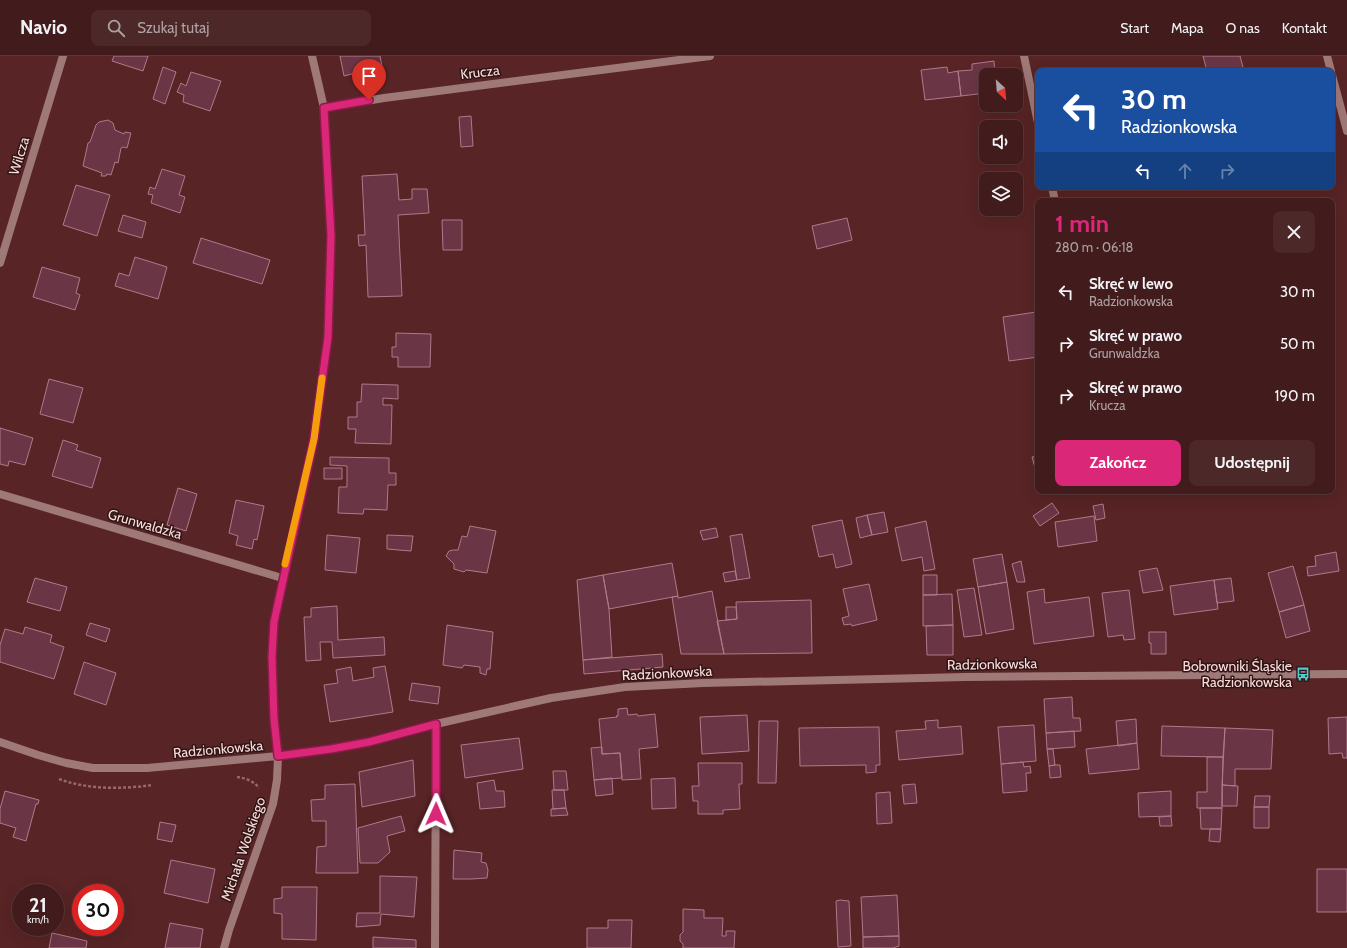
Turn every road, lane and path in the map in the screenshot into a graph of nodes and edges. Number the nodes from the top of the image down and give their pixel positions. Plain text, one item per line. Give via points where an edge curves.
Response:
1 (63, 56) edge
2 (312, 56) edge
3 (710, 56) edge
4 (1024, 56) edge
5 (1327, 56) edge
6 (1330, 68) edge
7 (1335, 86) edge
8 (324, 108) junction
9 (1035, 109) edge
10 (1347, 131) edge
11 (0, 263) edge
12 (0, 494) edge
13 (282, 578) junction
14 (1347, 674) edge
15 (436, 724) junction
16 (0, 742) edge
17 (278, 756) junction
18 (233, 777) dead end
19 (261, 791) dead end
20 (224, 948) edge
21 (434, 948) edge

1 - 11 street, Wilcza
2 - 8 street
3 - 8 street, Krucza
4 - 9 street
5 - 6 street
7 - 10 street
8 - 13 street via 331,236 328,337 314,439
12 - 13 street, Grunwaldzka
13 - 17 street via 274,622 272,657
14 - 15 street, Radzionkowska via 965,677 703,683 632,687 551,698
15 - 17 street, Radzionkowska via 369,742
15 - 21 street
16 - 17 street, Radzionkowska via 66,763 93,768 147,768
17 - 20 street, Michała Wolskiego via 273,804
18 - 19 path via 256,784

